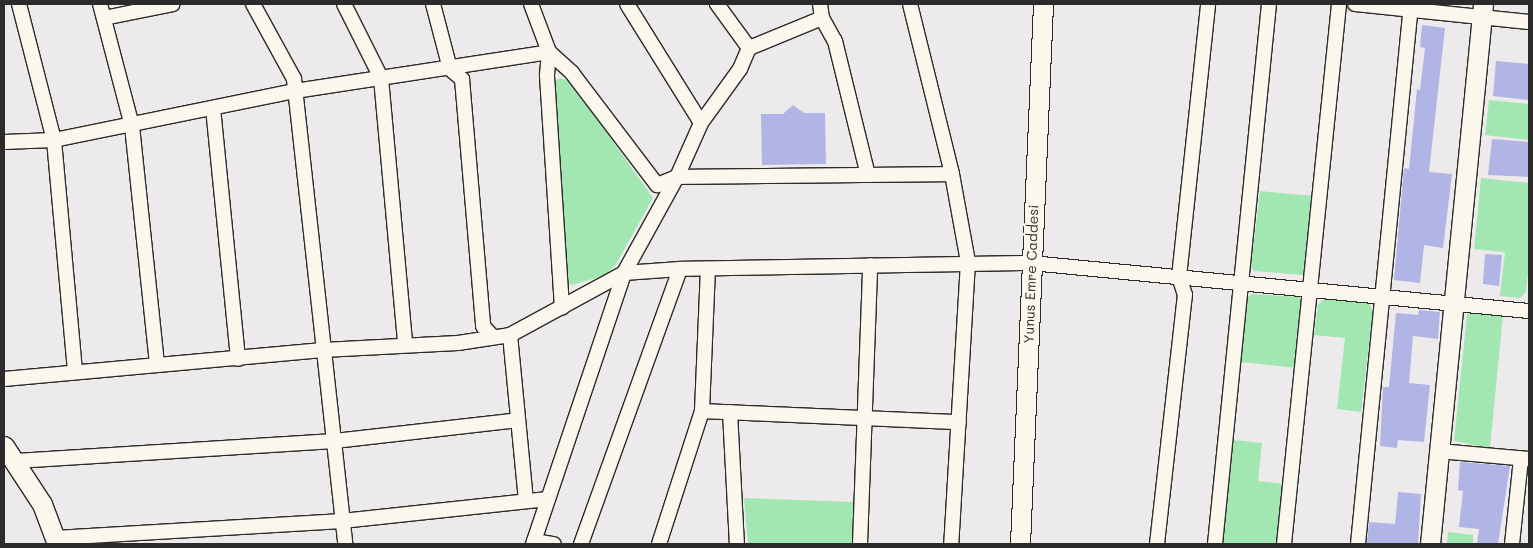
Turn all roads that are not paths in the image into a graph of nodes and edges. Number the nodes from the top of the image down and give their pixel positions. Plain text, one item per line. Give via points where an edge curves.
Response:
1 (19, 4) edge
2 (100, 4) edge
3 (173, 4) edge
4 (253, 4) edge
5 (344, 4) edge
6 (433, 4) edge
7 (531, 4) edge
8 (627, 4) edge
9 (717, 4) edge
10 (910, 4) edge
11 (1043, 4) edge
12 (1208, 4) edge
13 (1268, 4) edge
14 (1339, 4) edge
15 (1355, 4) edge
16 (1411, 8) edge
17 (1483, 10) edge
18 (821, 11) edge
19 (104, 18) junction
20 (1529, 22) edge
21 (750, 48) junction
22 (549, 52) junction
23 (450, 69) junction
24 (381, 78) junction
25 (295, 91) junction
26 (213, 108) junction
27 (701, 123) junction
28 (132, 126) junction
29 (54, 140) junction
30 (4, 142) edge
31 (952, 174) junction
32 (868, 176) junction
33 (677, 177) junction
34 (968, 262) junction
35 (1031, 263) junction
36 (870, 264) junction
37 (708, 268) junction
38 (680, 269) junction
39 (624, 273) junction
40 (1179, 277) junction
41 (1241, 283) junction
42 (1309, 290) junction
43 (1381, 297) junction
44 (1454, 304) junction
45 (562, 308) junction
46 (1529, 311) edge
47 (510, 335) junction
48 (494, 337) junction
49 (405, 344) junction
50 (323, 350) junction
51 (238, 359) junction
52 (157, 365) junction
53 (75, 372) junction
54 (4, 380) edge
55 (702, 411) junction
56 (730, 412) junction
57 (864, 418) junction
58 (518, 420) junction
59 (959, 422) junction
60 (335, 441) junction
61 (4, 446) edge
62 (1439, 451) junction
63 (1525, 459) edge
64 (16, 461) junction
65 (548, 499) junction
66 (526, 500) junction
67 (342, 521) junction
68 (56, 541) edge
69 (533, 543) edge
70 (345, 544) edge
71 (554, 544) edge
72 (581, 544) edge
73 (659, 544) edge
74 (737, 544) edge
75 (860, 544) edge
76 (951, 544) edge
77 (1020, 544) edge
78 (1157, 544) edge
79 (1214, 544) edge
80 (1284, 544) edge
81 (1358, 544) edge
82 (1430, 544) edge
83 (1512, 544) edge

1 - 29 street
2 - 19 street
3 - 19 street
4 - 25 street via 294,79
5 - 24 street
6 - 23 street
7 - 22 street
8 - 27 street
9 - 21 street
10 - 31 street
11 - 35 street, Yunus Emre Caddesi
12 - 40 street
13 - 41 street
14 - 42 street
15 - 16 street
16 - 17 street
16 - 43 street
17 - 20 street
17 - 44 street
18 - 21 street
18 - 32 street via 835,41
19 - 28 street
21 - 27 street via 740,69
22 - 23 street
22 - 33 street via 572,73 657,185
22 - 45 street via 547,76
23 - 24 street
23 - 48 street via 462,79 483,326
24 - 25 street
24 - 49 street
25 - 26 street
25 - 50 street
26 - 28 street
26 - 51 street
27 - 33 street
28 - 29 street
28 - 52 street
29 - 30 street
29 - 53 street
31 - 32 street
31 - 34 street
32 - 33 street
33 - 39 street
34 - 35 street
34 - 36 street
34 - 59 street
35 - 40 street
35 - 77 street, Yunus Emre Caddesi
36 - 37 street
36 - 57 street
37 - 38 street
37 - 55 street
38 - 39 street
38 - 72 street
39 - 45 street
39 - 65 street
40 - 41 street
40 - 78 street via 1185,295
41 - 42 street
41 - 79 street
42 - 43 street
42 - 80 street
43 - 44 street
43 - 81 street
44 - 46 street
44 - 62 street
45 - 47 street
47 - 48 street
47 - 58 street
48 - 49 street via 458,343
49 - 50 street
50 - 51 street
50 - 60 street
51 - 52 street
52 - 53 street
53 - 54 street
55 - 56 street
55 - 73 street
56 - 57 street
56 - 74 street
57 - 59 street
57 - 75 street
58 - 60 street
58 - 66 street
59 - 76 street
60 - 64 street
60 - 67 street
61 - 64 street
62 - 63 street
62 - 82 street
63 - 83 street
64 - 68 street via 42,504
65 - 66 street
65 - 69 street
66 - 67 street
67 - 68 street
67 - 70 street
69 - 71 street

